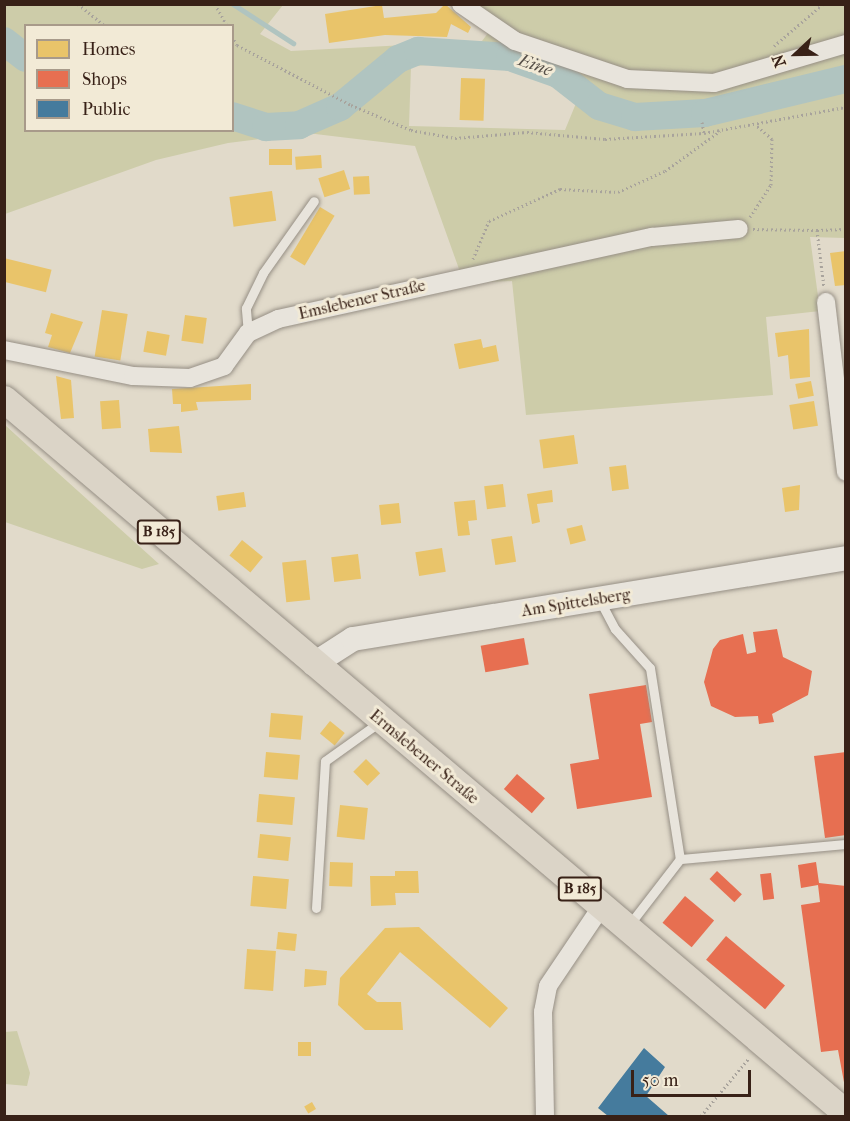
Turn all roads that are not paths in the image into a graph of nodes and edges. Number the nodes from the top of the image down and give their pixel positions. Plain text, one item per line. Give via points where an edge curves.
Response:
1 (461, 4) edge
2 (846, 44) edge
3 (314, 201) dead end
4 (739, 229) road end
5 (826, 302) road end
6 (248, 333) junction
7 (4, 350) edge
8 (4, 399) edge
9 (842, 414) edge
10 (846, 472) edge
11 (846, 558) edge
12 (600, 599) junction
13 (314, 664) junction
14 (381, 721) junction
15 (846, 844) edge
16 (680, 859) junction
17 (601, 907) junction
18 (316, 908) dead end
19 (627, 928) junction
20 (842, 1113) edge
21 (545, 1116) edge

1 - 2 street via 515,41 627,79 714,83
3 - 6 lane via 262,273 246,308
4 - 6 street, Emslebener Straße via 652,237 278,319
5 - 9 street
6 - 7 street, Emslebener Straße via 224,366 190,378 133,376
8 - 13 main road, Ermslebener Straße / B 185
9 - 10 street
11 - 12 main road, Am Spittelsberg
12 - 13 main road, Am Spittelsberg via 353,639
12 - 16 lane via 615,629 650,668
13 - 14 main road, Ermslebener Straße / B 185
14 - 17 main road, Ermslebener Straße / B 185
14 - 18 lane via 325,761
15 - 16 lane
16 - 19 lane
17 - 19 main road, Ermslebener Straße / B 185
17 - 21 street via 548,986 543,1012
19 - 20 main road, Ermslebener Straße / B 185

